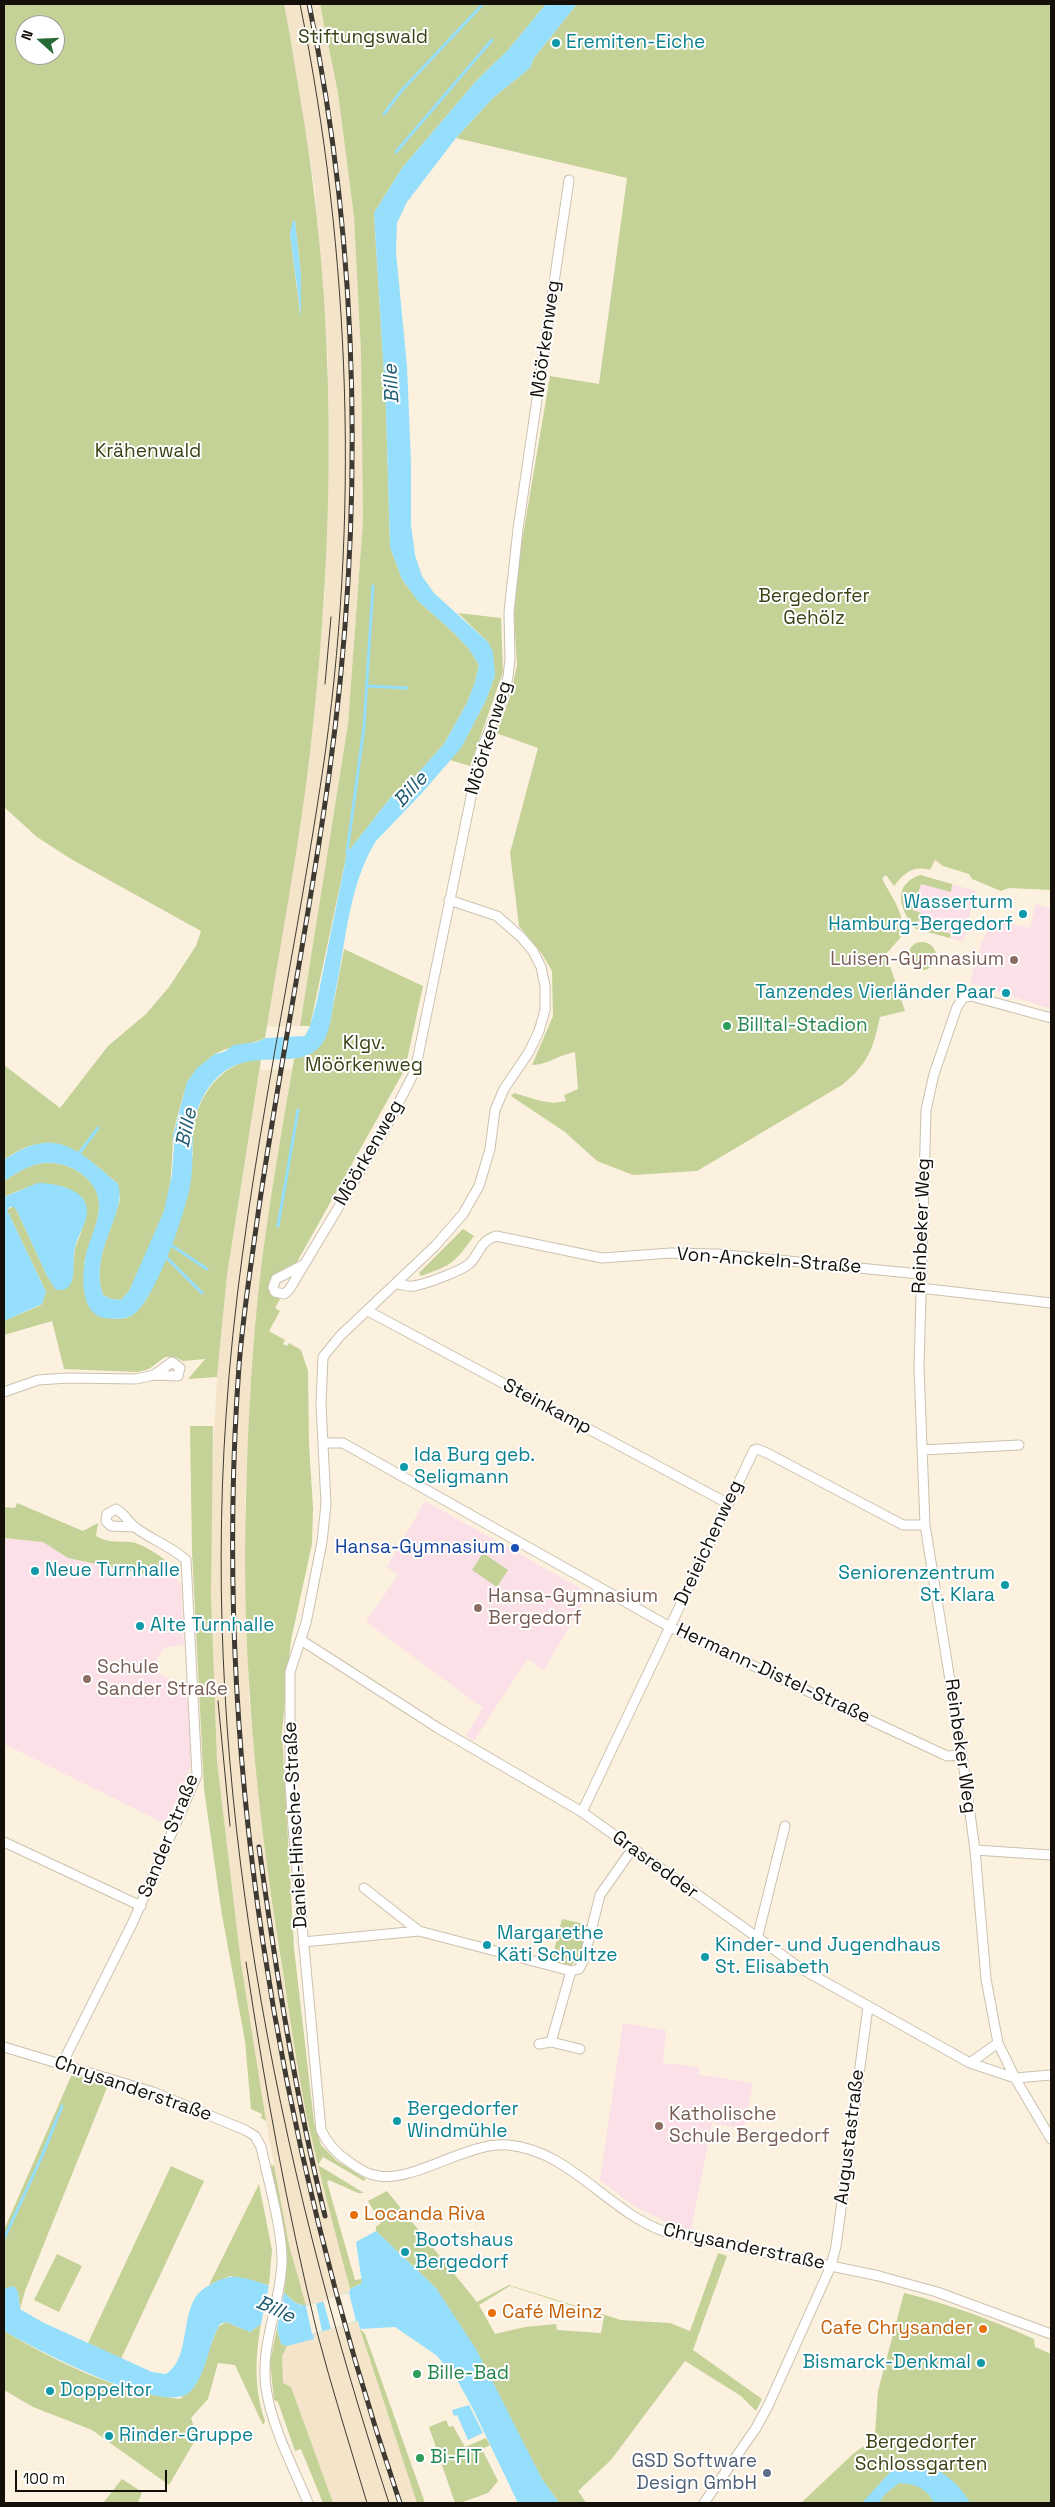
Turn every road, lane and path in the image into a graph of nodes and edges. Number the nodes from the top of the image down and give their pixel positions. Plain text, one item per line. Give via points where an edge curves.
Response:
1 (569, 180) dead end
2 (449, 900) junction
3 (1051, 1018) edge
4 (303, 1265) junction
5 (920, 1274) junction
6 (398, 1284) junction
7 (920, 1288) junction
8 (1051, 1304) edge
9 (368, 1311) junction
10 (154, 1375) dead end
11 (4, 1392) edge
12 (324, 1443) junction
13 (1019, 1445) dead end
14 (923, 1450) junction
15 (727, 1503) junction
16 (926, 1525) junction
17 (135, 1527) dead end
18 (670, 1627) junction
19 (301, 1640) junction
20 (962, 1755) junction
21 (582, 1812) junction
22 (786, 1826) dead end
23 (4, 1842) edge
24 (633, 1848) junction
25 (974, 1850) junction
26 (1051, 1855) edge
27 (364, 1888) dead end
28 (140, 1906) junction
29 (419, 1931) junction
30 (757, 1939) junction
31 (303, 1942) junction
32 (571, 1971) junction
33 (868, 2007) junction
34 (551, 2042) junction
35 (998, 2043) junction
36 (539, 2044) dead end
37 (4, 2047) edge
38 (580, 2049) dead end
39 (970, 2063) junction
40 (62, 2064) junction
41 (1051, 2075) edge
42 (1015, 2078) junction
43 (1051, 2139) edge
44 (340, 2156) joint
45 (830, 2266) junction
46 (1051, 2334) edge
47 (308, 2503) edge
48 (704, 2503) edge

1 - 2 street, Möörkenweg via 518,529 509,612 508,678 480,753
2 - 4 street, Möörkenweg via 415,1071 384,1131
2 - 6 street, Daniel-Hinsche-Straße via 497,916 521,937 542,967 545,1010 539,1032 495,1110 490,1149 479,1186 463,1214
3 - 5 street, Reinbeker Weg via 971,996 963,998 957,1007 934,1074 926,1110
4 - 4 street, Möörkenweg via 289,1290 279,1294 273,1287 276,1279
5 - 6 street, Von-Anckeln-Straße via 717,1254 671,1253 602,1258 496,1236 487,1239 472,1262 464,1268 412,1287
5 - 7 street, Reinbeker Weg
6 - 9 street, Daniel-Hinsche-Straße
7 - 8 street
7 - 14 street, Reinbeker Weg
9 - 12 street, Daniel-Hinsche-Straße via 323,1357 321,1404
9 - 15 street, Steinkamp
10 - 11 street via 136,1379 38,1380
12 - 18 street, Hermann-Distel-Straße via 343,1443
12 - 19 street, Daniel-Hinsche-Straße via 326,1504 322,1542
13 - 14 street
14 - 16 street, Reinbeker Weg
15 - 16 street, Dreieichenweg via 757,1448 903,1525
15 - 18 street, Dreieichenweg
16 - 20 street, Reinbeker Weg
17 - 28 street, Sander Straße via 186,1560 197,1775
18 - 20 street, Hermann-Distel-Straße via 947,1756
18 - 21 street, Dreieichenweg
19 - 21 street, Grasredder via 438,1728
19 - 31 street, Daniel-Hinsche-Straße via 290,1672 290,1785
20 - 25 street, Reinbeker Weg
21 - 24 street, Grasredder
22 - 30 street
23 - 28 street
24 - 30 street, Grasredder
24 - 32 street via 600,1896 584,1959 579,1969
25 - 26 street
25 - 35 street, Reinbeker Weg via 986,1979
27 - 29 street
28 - 40 street, Sander Straße
29 - 31 street
29 - 32 street
30 - 33 street, Grasredder
31 - 44 street, Daniel-Hinsche-Straße via 319,2118 325,2139
32 - 34 street
33 - 39 street, Grasredder
33 - 45 street, Augustastraße via 836,2246
34 - 36 street
34 - 38 street
35 - 39 street
35 - 42 street, Reinbeker Weg
37 - 40 street, Chrysanderstraße
39 - 42 street, Grasredder
40 - 47 street, Chrysanderstraße via 153,2092 245,2130 258,2139 282,2261 265,2365 268,2398
41 - 42 street
42 - 43 street, Reinbeker Weg
44 - 45 street, Chrysanderstraße via 361,2169 386,2176 490,2146 516,2146 564,2166 651,2227
45 - 46 street, Chrysanderstraße via 937,2292
45 - 48 street, Augustastraße via 768,2406

